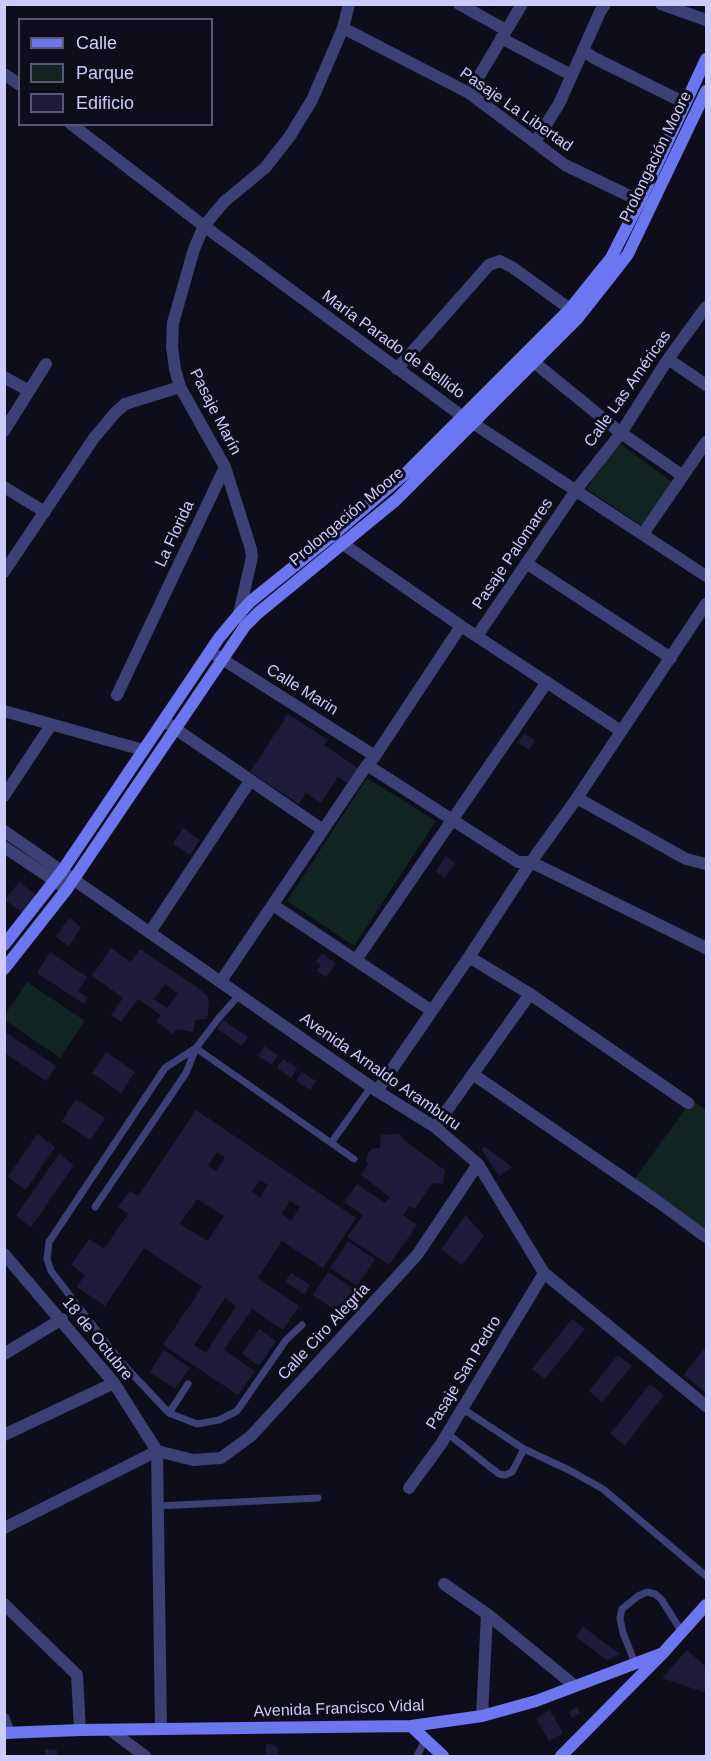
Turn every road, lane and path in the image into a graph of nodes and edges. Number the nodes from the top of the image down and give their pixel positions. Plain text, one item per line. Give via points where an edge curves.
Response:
1 (348, 4) edge
2 (459, 4) edge
3 (522, 4) edge
4 (605, 4) edge
5 (660, 4) edge
6 (706, 20) edge
7 (343, 27) junction
8 (504, 34) junction
9 (584, 51) junction
10 (706, 59) edge
11 (4, 74) edge
12 (571, 75) junction
13 (18, 84) edge
14 (706, 91) edge
15 (469, 93) junction
16 (686, 104) junction
17 (74, 126) edge
18 (535, 142) junction
19 (640, 201) junction
20 (204, 226) junction
21 (706, 307) edge
22 (570, 309) junction
23 (668, 359) junction
24 (535, 363) junction
25 (46, 364) dead end
26 (397, 369) junction
27 (4, 377) edge
28 (706, 385) edge
29 (180, 387) junction
30 (29, 391) junction
31 (467, 419) junction
32 (4, 431) edge
33 (621, 433) junction
34 (706, 442) edge
35 (225, 467) junction
36 (684, 476) junction
37 (4, 487) edge
38 (576, 490) junction
39 (45, 512) junction
40 (643, 534) junction
41 (333, 536) junction
42 (343, 544) junction
43 (526, 563) junction
44 (4, 572) edge
45 (706, 576) edge
46 (706, 604) edge
47 (239, 614) junction
48 (245, 626) junction
49 (460, 626) junction
50 (477, 636) junction
51 (211, 652) junction
52 (671, 658) junction
53 (222, 659) junction
54 (547, 682) junction
55 (117, 694) dead end
56 (4, 711) edge
57 (164, 721) junction
58 (51, 725) junction
59 (175, 728) junction
60 (621, 731) junction
61 (143, 750) junction
62 (371, 760) junction
63 (250, 781) junction
64 (4, 796) edge
65 (578, 798) junction
66 (452, 819) junction
67 (323, 830) junction
68 (4, 831) edge
69 (4, 847) edge
70 (531, 862) junction
71 (706, 864) edge
72 (59, 876) junction
73 (70, 884) junction
74 (273, 905) junction
75 (150, 932) junction
76 (4, 945) edge
77 (706, 948) edge
78 (469, 957) junction
79 (356, 960) junction
80 (4, 969) edge
81 (221, 981) junction
82 (240, 994) junction
83 (530, 994) junction
84 (432, 1011) junction
85 (196, 1048) junction
86 (474, 1075) junction
87 (374, 1089) junction
88 (688, 1103) dead end
89 (435, 1127) junction
90 (331, 1143) junction
91 (354, 1159) dead end
92 (478, 1164) junction
93 (95, 1207) dead end
94 (706, 1237) edge
95 (7, 1260) edge
96 (544, 1273) junction
97 (62, 1319) junction
98 (302, 1325) dead end
99 (4, 1354) edge
100 (114, 1383) junction
101 (188, 1384) dead end
102 (706, 1406) edge
103 (463, 1409) junction
104 (169, 1413) junction
105 (448, 1434) junction
106 (4, 1435) edge
107 (524, 1449) junction
108 (157, 1451) junction
109 (409, 1488) dead end
110 (318, 1498) dead end
111 (158, 1506) junction
112 (4, 1528) edge
113 (706, 1575) edge
114 (444, 1584) dead end
115 (4, 1604) edge
116 (706, 1605) edge
117 (487, 1614) junction
118 (682, 1632) junction
119 (663, 1653) junction
120 (635, 1663) junction
121 (575, 1686) junction
122 (482, 1716) junction
123 (4, 1719) edge
124 (411, 1726) junction
125 (161, 1729) junction
126 (80, 1730) junction
127 (110, 1730) junction
128 (7, 1733) edge
129 (425, 1740) junction
130 (145, 1756) edge
131 (417, 1756) edge
132 (443, 1756) edge
133 (561, 1756) edge

1 - 7 street, Pasaje Marín
2 - 8 street
3 - 8 street
4 - 9 street
5 - 6 street
7 - 15 street, Pasaje La Libertad
7 - 20 street, Pasaje Marín via 312,100 290,136 265,168 224,202
8 - 12 street
8 - 15 street
9 - 12 street
9 - 16 street
10 - 16 street, Prolongación Moore
11 - 13 street
12 - 18 street via 560,104
14 - 24 street, Prolongación Moore via 628,254 577,319
15 - 18 street, Pasaje La Libertad
16 - 19 street, Prolongación Moore
17 - 20 street, María Parado de Bellido
18 - 19 street, Pasaje La Libertad via 565,165
19 - 22 street, Prolongación Moore via 610,258
20 - 26 street, María Parado de Bellido
20 - 29 street, Pasaje Marín via 172,323
21 - 23 street, Calle Las Américas
22 - 26 street via 500,261 489,265
22 - 31 street, Prolongación Moore
23 - 28 street
23 - 33 street, Calle Las Américas
24 - 31 street, Prolongación Moore
24 - 33 street
25 - 30 street
26 - 31 street, María Parado de Bellido
27 - 30 street
29 - 35 street, Pasaje Marín
29 - 39 street via 125,404 115,413
30 - 32 street
31 - 38 street, María Parado de Bellido
31 - 41 street, Prolongación Moore
31 - 42 street, Prolongación Moore via 396,500
33 - 36 street
33 - 38 street, Calle Las Américas
34 - 36 street
35 - 47 street, Pasaje Marín via 252,557
35 - 55 street, La Florida
36 - 40 street
37 - 39 street
38 - 40 street, María Parado de Bellido
38 - 43 street, Pasaje Palomares
39 - 44 street
40 - 45 street, María Parado de Bellido
41 - 42 street
41 - 47 street, Prolongación Moore
42 - 48 street, Prolongación Moore
42 - 49 street
43 - 50 street, Pasaje Palomares
43 - 52 street
46 - 52 street
47 - 48 street
47 - 51 street, Prolongación Moore
48 - 53 street, Prolongación Moore
49 - 50 street
49 - 62 street
50 - 54 street
51 - 53 street, Calle Marin
51 - 57 street, Prolongación Moore
52 - 60 street
53 - 59 street, Prolongación Moore
53 - 62 street, Calle Marin
54 - 60 street
54 - 66 street
56 - 58 street
57 - 59 street
57 - 61 street, Prolongación Moore
58 - 61 street
58 - 64 street
59 - 63 street
59 - 73 street, Prolongación Moore
60 - 65 street
61 - 72 street, Prolongación Moore
62 - 66 street, Calle Marin
62 - 67 street
63 - 67 street
63 - 75 street
65 - 70 street
65 - 71 street via 686,859
66 - 70 street, Calle Marin via 518,862
66 - 79 street
67 - 74 street
68 - 72 street
69 - 72 street
70 - 77 street, Calle Marin
70 - 78 street
72 - 73 street, Avenida Arnaldo Aramburu
72 - 76 street, Prolongación Moore
73 - 75 street, Avenida Arnaldo Aramburu
73 - 80 street, Prolongación Moore
74 - 79 street
74 - 81 street
75 - 81 street, Avenida Arnaldo Aramburu
78 - 83 street
78 - 84 street
79 - 84 street
81 - 82 street, Avenida Arnaldo Aramburu
82 - 85 lane
82 - 87 street, Avenida Arnaldo Aramburu
83 - 86 street
83 - 88 street
84 - 87 street
85 - 90 lane
85 - 93 lane via 186,1073
85 - 104 lane via 165,1068 50,1242 47,1259 51,1271 121,1362
86 - 89 street
86 - 94 street
87 - 89 street, Avenida Arnaldo Aramburu
87 - 90 lane
89 - 92 street, Avenida Arnaldo Aramburu
90 - 91 lane
92 - 96 street, Avenida Arnaldo Aramburu
92 - 108 street, Calle Ciro Alegría via 417,1255 251,1436 221,1458 193,1460
95 - 97 street, 18 de Octubre
96 - 102 street, Avenida Arnaldo Aramburu
96 - 103 street, Pasaje San Pedro
97 - 99 street
97 - 100 street, 18 de Octubre
98 - 104 lane via 286,1340 237,1411 197,1424
100 - 106 street
100 - 108 street, 18 de Octubre
101 - 104 lane
103 - 105 street, Pasaje San Pedro
103 - 107 lane
105 - 107 lane via 499,1474 512,1472
105 - 109 street, Pasaje San Pedro
107 - 113 lane via 603,1489
108 - 111 street
108 - 112 street
110 - 111 lane
111 - 125 street
114 - 117 street
115 - 126 street via 77,1675
116 - 118 street
117 - 121 street
117 - 122 street
118 - 119 street
118 - 120 lane via 655,1594 638,1596 622,1609 620,1618
119 - 120 street, Avenida Francisco Vidal
119 - 133 street
120 - 121 street, Avenida Francisco Vidal
121 - 122 street, Avenida Francisco Vidal
122 - 124 street, Avenida Francisco Vidal
123 - 128 street
124 - 125 street, Avenida Francisco Vidal
124 - 129 street
125 - 127 street, Avenida Francisco Vidal
126 - 127 street, Avenida Francisco Vidal
126 - 128 street, Avenida Francisco Vidal
127 - 130 street
129 - 131 lane
129 - 132 street

